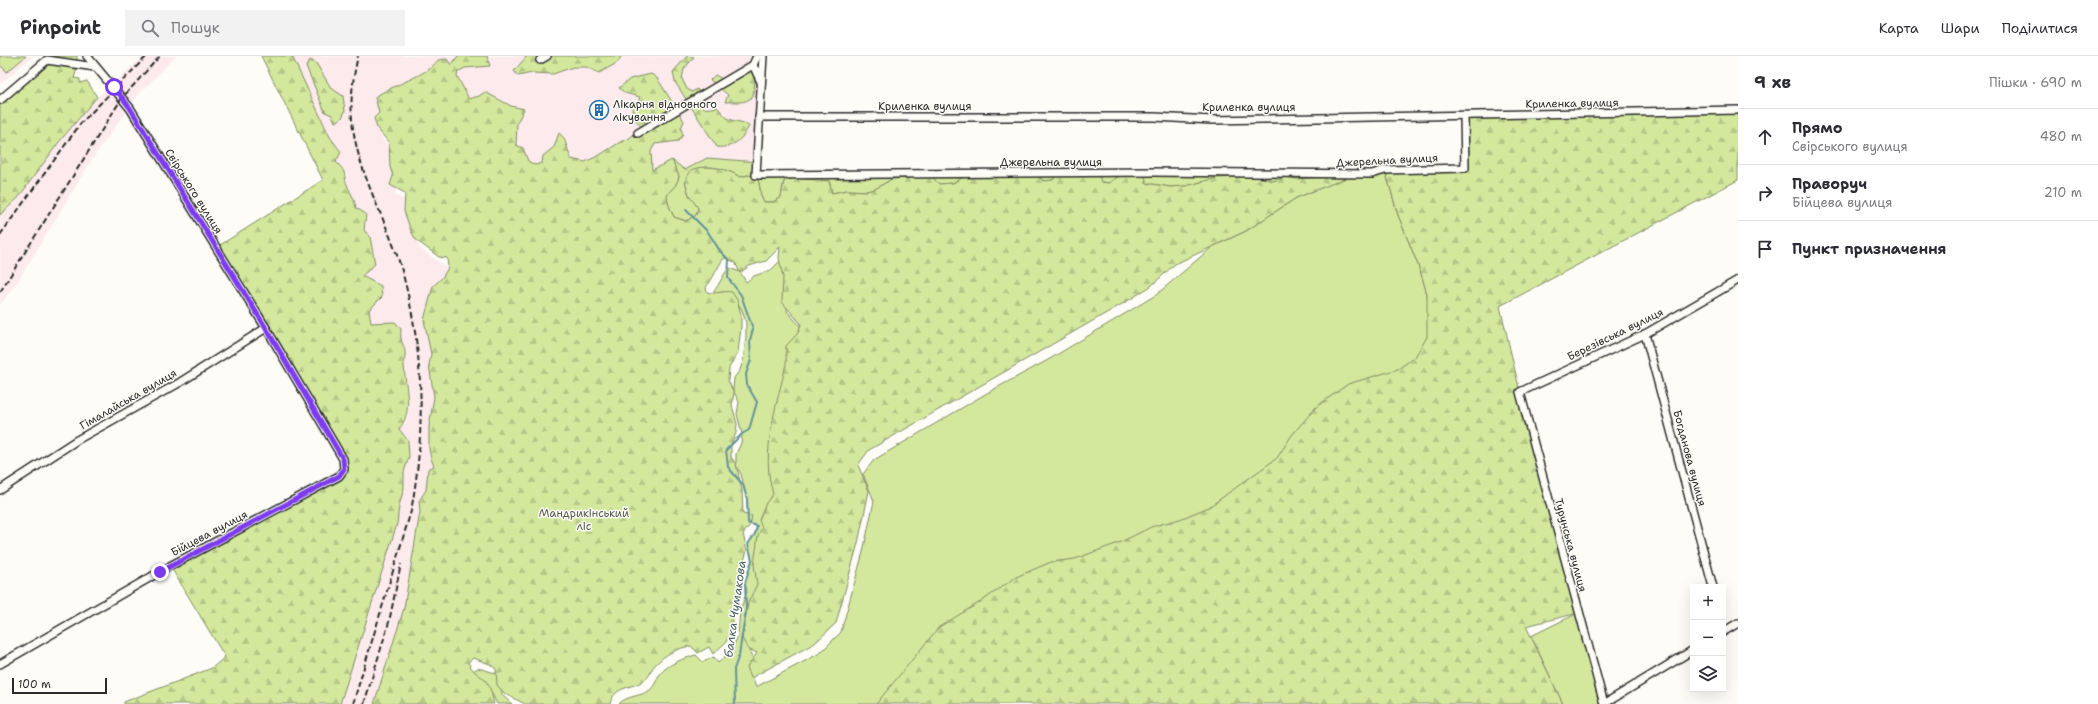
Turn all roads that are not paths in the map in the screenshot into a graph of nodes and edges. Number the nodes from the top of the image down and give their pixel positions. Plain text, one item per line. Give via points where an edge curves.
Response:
1 (87, 56) edge
2 (547, 56) edge
3 (757, 56) edge
4 (763, 56) edge
5 (540, 60) dead end
6 (753, 65) junction
7 (95, 67) junction
8 (761, 82) junction
9 (0, 100) edge
10 (1738, 110) edge
11 (1464, 116) junction
12 (759, 117) junction
13 (638, 133) dead end
14 (1738, 280) edge
15 (266, 328) junction
16 (1645, 334) junction
17 (1520, 392) joint
18 (344, 469) joint
19 (0, 490) edge
20 (1712, 584) edge
21 (1738, 623) edge
22 (1726, 629) edge
23 (1690, 652) edge
24 (0, 664) edge
25 (1604, 704) edge

1 - 7 street, Свірського вулиця
2 - 5 street
3 - 6 street
4 - 8 street, Джерельна вулиця
6 - 8 street
6 - 13 street
7 - 9 street via 47,60
7 - 15 street, Свірського вулиця via 130,108
8 - 12 street, Джерельна вулиця
10 - 11 street, Криленка вулиця
11 - 12 street, Криленка вулиця via 1212,120 1139,117
11 - 12 street, Джерельна вулиця via 1465,168 1385,170 1372,174 1138,172 756,175
14 - 16 street, Березівська вулиця
15 - 18 street, Свірського вулиця via 343,459
15 - 19 street, Гімалайська вулиця via 179,383 77,440
16 - 17 street, Березівська вулиця
16 - 20 street, Богданова вулиця
17 - 25 street, Турунська вулиця
18 - 24 street, Бійцева вулиця via 339,476 170,566
21 - 22 street
23 - 25 street

